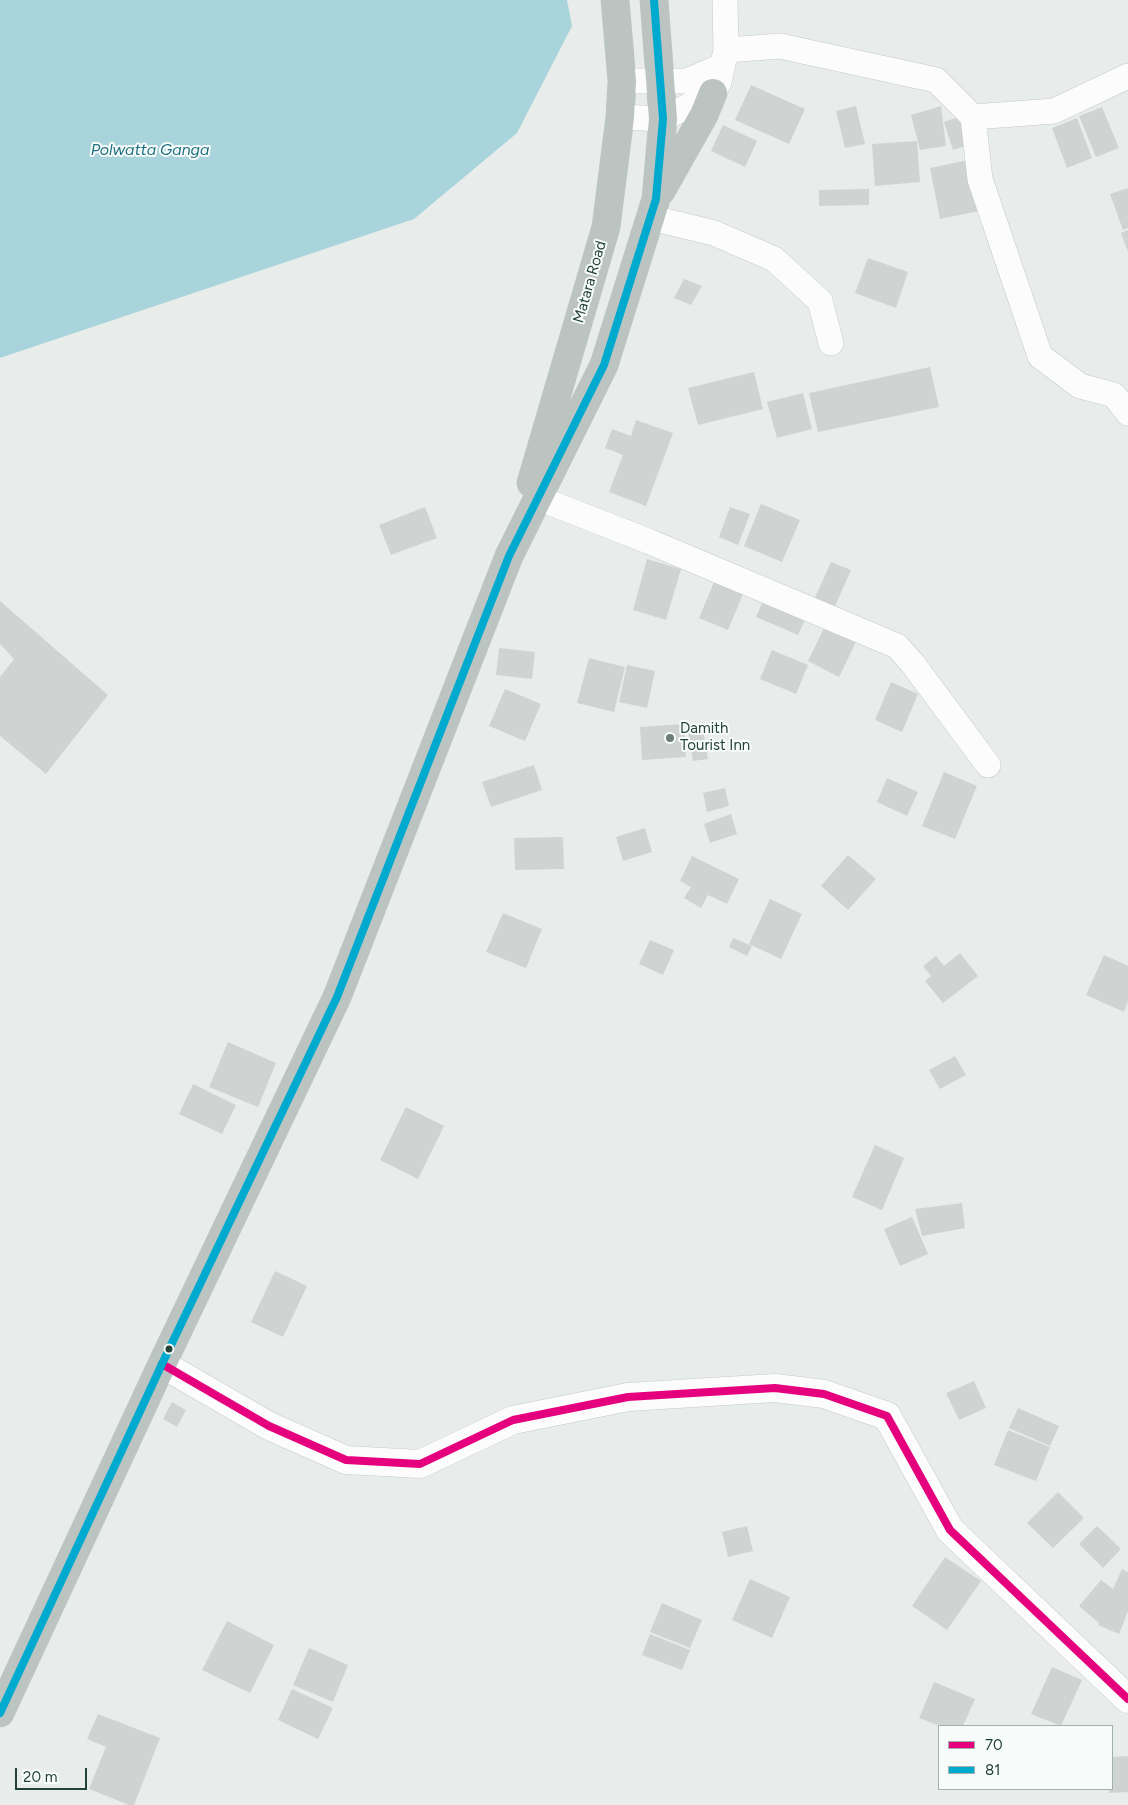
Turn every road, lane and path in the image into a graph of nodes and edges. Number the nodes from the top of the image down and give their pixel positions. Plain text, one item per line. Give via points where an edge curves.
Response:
1 (615, 0) edge
2 (654, 0) edge
3 (726, 0) edge
4 (724, 58) junction
5 (1128, 76) edge
6 (622, 81) junction
7 (661, 82) junction
8 (713, 93) junction
9 (620, 117) junction
10 (973, 117) junction
11 (663, 119) junction
12 (654, 209) junction
13 (831, 343) dead end
14 (1128, 412) edge
15 (538, 498) junction
16 (509, 556) junction
17 (988, 765) dead end
18 (162, 1364) junction
19 (1128, 1699) edge
20 (0, 1713) edge

1 - 6 highway, Matara Road
2 - 7 highway, Matara Road
3 - 4 street
4 - 7 street via 687,81
4 - 8 street
4 - 10 street via 780,46 936,80
5 - 10 street via 1054,111
6 - 7 street
6 - 9 highway, Matara Road
7 - 11 highway, Matara Road
8 - 11 street
8 - 12 highway
9 - 11 street
9 - 16 highway, Matara Road via 606,227
10 - 14 street via 980,179 1040,356 1080,386 1114,395
11 - 12 highway, Matara Road
12 - 13 street via 774,259 820,301
12 - 15 highway, Matara Road via 604,365
15 - 16 highway, Matara Road
15 - 17 street via 897,646
16 - 18 highway, Matara Road via 337,997
18 - 19 main road via 269,1426 346,1460 420,1464 514,1420 628,1397 775,1388 824,1394 860,1406 887,1416 950,1530
18 - 20 highway, Matara Road

